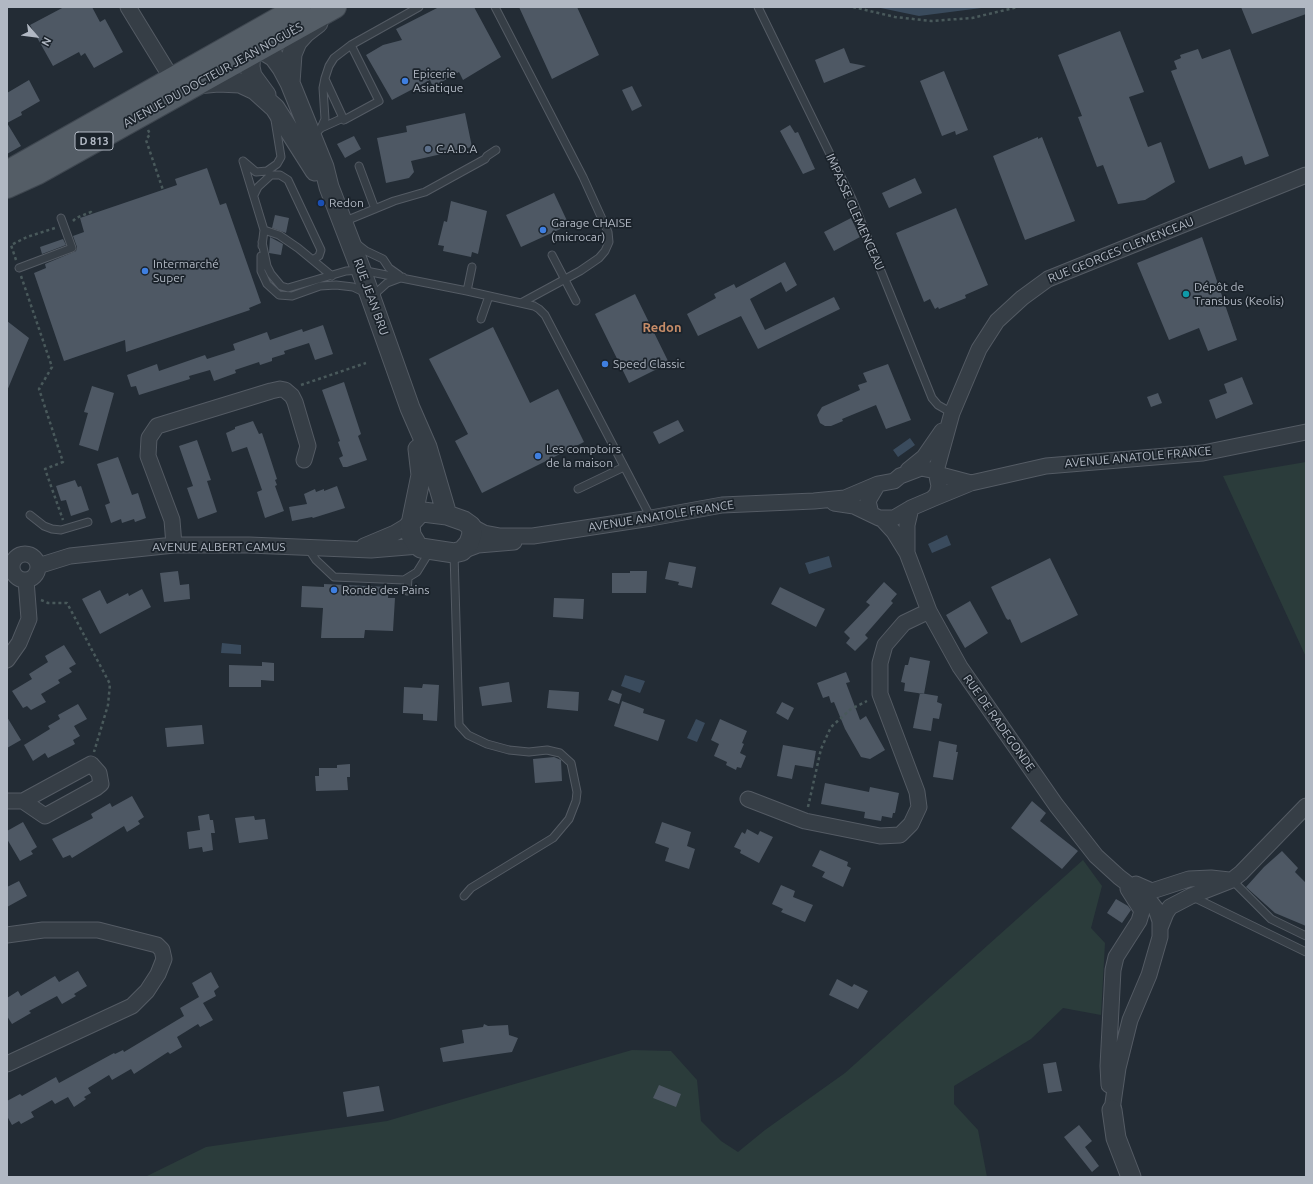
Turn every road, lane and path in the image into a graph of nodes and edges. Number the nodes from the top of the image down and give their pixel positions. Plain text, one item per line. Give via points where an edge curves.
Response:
1 (128, 7) edge
2 (299, 7) edge
3 (302, 7) edge
4 (335, 7) edge
5 (340, 7) edge
6 (419, 7) edge
7 (495, 7) edge
8 (758, 7) edge
9 (853, 7) edge
10 (1018, 7) edge
11 (351, 45) junction
12 (254, 51) junction
13 (211, 58) junction
14 (325, 78) junction
15 (290, 83) junction
16 (183, 86) junction
17 (275, 108) junction
18 (343, 118) junction
19 (316, 133) junction
20 (150, 134) dead end
21 (496, 150) dead end
22 (359, 166) dead end
23 (7, 172) edge
24 (1306, 175) edge
25 (7, 187) edge
26 (329, 187) junction
27 (163, 190) dead end
28 (254, 195) junction
29 (375, 209) junction
30 (61, 218) dead end
31 (264, 230) junction
32 (346, 231) junction
33 (262, 242) junction
34 (11, 245) dead end
35 (552, 255) dead end
36 (314, 259) junction
37 (472, 267) dead end
38 (19, 268) junction
39 (361, 270) junction
40 (332, 276) junction
41 (403, 277) junction
42 (565, 278) junction
43 (467, 290) junction
44 (489, 296) junction
45 (372, 300) junction
46 (576, 301) dead end
47 (521, 303) junction
48 (481, 319) dead end
49 (366, 363) dead end
50 (285, 390) junction
51 (410, 408) junction
52 (952, 413) junction
53 (1306, 432) edge
54 (304, 460) dead end
55 (624, 467) junction
56 (45, 469) dead end
57 (937, 473) junction
58 (900, 476) junction
59 (971, 482) junction
60 (878, 484) junction
61 (578, 489) dead end
62 (932, 499) junction
63 (814, 501) junction
64 (911, 508) junction
65 (30, 515) dead end
66 (447, 515) junction
67 (877, 516) junction
68 (651, 518) junction
69 (411, 521) junction
70 (88, 522) dead end
71 (471, 526) junction
72 (533, 536) junction
73 (174, 546) junction
74 (308, 548) junction
75 (425, 548) junction
76 (353, 549) junction
77 (458, 552) junction
78 (907, 553) junction
79 (38, 566) junction
80 (9, 568) edge
81 (408, 578) junction
82 (26, 580) junction
83 (407, 591) dead end
84 (29, 596) junction
85 (929, 611) junction
86 (7, 660) edge
87 (880, 694) junction
88 (91, 764) junction
89 (748, 799) dead end
90 (7, 801) edge
91 (23, 801) junction
92 (1306, 806) edge
93 (805, 820) junction
94 (1119, 877) junction
95 (1232, 880) junction
96 (464, 896) dead end
97 (1191, 896) junction
98 (1160, 928) junction
99 (7, 935) edge
100 (1306, 936) edge
101 (1306, 952) edge
102 (7, 1064) edge
103 (1112, 1110) junction
104 (1131, 1177) edge

1 - 16 street
2 - 13 main road, AVENUE DU DOCTEUR JEAN NOGUÈS / D 813
3 - 12 street via 254,41
4 - 12 main road, AVENUE DU DOCTEUR JEAN NOGUÈS / D 813
5 - 15 street, RUE JEAN BRU via 297,42 292,54
6 - 11 lane
7 - 42 lane via 583,177 608,232 609,242 599,258
8 - 52 lane, IMPASSE CLEMENCEAU via 852,199 932,398
9 - 10 path via 895,17 931,21 972,18
11 - 14 lane via 334,58
11 - 18 lane via 379,100 344,120
12 - 13 street
12 - 15 street, RUE JEAN BRU via 274,57
12 - 16 main road, AVENUE DU DOCTEUR JEAN NOGUÈS / D 813
12 - 17 street, RUE JEAN BRU via 252,76
13 - 16 main road, AVENUE DU DOCTEUR JEAN NOGUÈS / D 813
14 - 18 lane
14 - 19 lane via 324,119
15 - 19 street, RUE JEAN BRU
16 - 17 street, RUE JEAN BRU via 218,82 240,83 255,90
16 - 23 main road, AVENUE DU DOCTEUR JEAN NOGUÈS / D 813
16 - 25 main road, AVENUE DU DOCTEUR JEAN NOGUÈS / D 813 via 38,173
17 - 26 street, RUE JEAN BRU via 311,166
17 - 28 lane via 280,157 277,164 267,171 256,172 243,161
18 - 19 lane
19 - 26 street, RUE JEAN BRU
20 - 27 path via 146,140
21 - 29 lane via 485,159 425,192
22 - 29 lane
24 - 52 street, RUE GEORGES CLEMENCEAU via 1048,279 997,321 979,349
26 - 32 street, RUE JEAN BRU
28 - 31 lane
28 - 36 lane via 258,187 271,175 280,175 288,180 321,250 319,256
29 - 32 lane
30 - 38 lane via 72,248
31 - 33 lane
31 - 36 lane via 279,235
32 - 39 street, RUE JEAN BRU
32 - 41 lane via 366,252 383,259 389,268
33 - 40 lane via 267,266 281,286 288,288
33 - 45 lane via 261,271 267,284 279,295 292,296 320,286 336,285 353,287
34 - 38 path
35 - 42 lane
36 - 40 lane
37 - 43 lane
38 - 56 path via 52,367 38,389 64,462
39 - 40 lane
39 - 41 lane
39 - 45 street, RUE JEAN BRU
41 - 43 lane
41 - 45 lane via 387,283
42 - 46 lane
42 - 47 lane
43 - 44 lane
44 - 47 lane
44 - 48 lane
45 - 51 street, RUE JEAN BRU
47 - 55 lane via 534,306 545,315
49 - 50 path
50 - 54 street via 295,402 308,446
50 - 73 street via 271,391 172,421 157,426 152,431 148,456 172,520
51 - 66 street, RUE JEAN BRU via 427,447
51 - 69 street, RUE JEAN BRU via 421,465
52 - 57 street, RUE GEORGES CLEMENCEAU
52 - 58 street, RUE GEORGES CLEMENCEAU via 924,457
53 - 59 street, AVENUE ANATOLE FRANCE via 1202,453 1046,466
55 - 61 lane
55 - 68 lane
57 - 58 street, AVENUE ANATOLE FRANCE via 922,468
57 - 59 street, AVENUE ANATOLE FRANCE
57 - 62 street, RUE GEORGES CLEMENCEAU via 939,491
58 - 60 street, AVENUE ANATOLE FRANCE
59 - 62 street, AVENUE ANATOLE FRANCE
60 - 63 street, AVENUE ANATOLE FRANCE via 845,498
60 - 67 street via 868,501
62 - 64 street, AVENUE ANATOLE FRANCE
63 - 67 street, AVENUE ANATOLE FRANCE via 847,504
63 - 68 street, AVENUE ANATOLE FRANCE via 722,505
64 - 67 street, AVENUE ANATOLE FRANCE via 894,518
64 - 78 street, RUE DE RADEGONDE via 906,535
65 - 70 lane via 52,529 61,530
66 - 69 street via 423,512
66 - 71 street
67 - 78 street, RUE DE RADEGONDE via 894,532
68 - 72 street, AVENUE ANATOLE FRANCE
69 - 75 street via 411,535
69 - 76 street, AVENUE ALBERT CAMUS via 378,541
71 - 72 street, AVENUE ANATOLE FRANCE via 500,536
71 - 77 street via 471,538
72 - 77 street, AVENUE ANATOLE FRANCE via 516,542 478,546
73 - 74 street, AVENUE ALBERT CAMUS via 249,545
73 - 79 street, AVENUE ALBERT CAMUS via 70,556
74 - 76 street, AVENUE ALBERT CAMUS
74 - 81 lane via 316,560 334,577 404,580
75 - 76 street, AVENUE ALBERT CAMUS
75 - 77 street
75 - 81 lane via 417,572
77 - 96 lane via 459,725 468,735 487,744 509,750 548,750 560,753 571,763 577,792 573,812 554,838 471,888
78 - 85 street, RUE DE RADEGONDE
79 - 80 street via 33,556 25,553 15,558
79 - 82 street via 34,577
80 - 82 street via 16,577
81 - 83 lane
82 - 84 street
84 - 86 street via 27,628
84 - 88 path via 48,603 67,603 110,684 108,705
85 - 87 street via 904,623 885,645 880,663
85 - 94 street, RUE DE RADEGONDE via 960,667 1056,805 1091,850
87 - 93 path via 851,709 831,727 821,749
87 - 93 street via 917,792 919,807 911,824 900,835 880,836
88 - 91 street
88 - 91 street via 98,773 101,784 52,813 45,816
89 - 93 street
90 - 91 street
92 - 95 street
94 - 95 street via 1152,891 1189,878
94 - 98 street via 1149,900 1156,909
94 - 103 street via 1142,911 1139,921 1116,957 1112,970 1108,1066
95 - 97 street
95 - 100 lane via 1271,918
97 - 98 street via 1170,907
97 - 101 lane
98 - 103 street via 1159,944 1149,975 1130,1020 1118,1068
99 - 102 street via 43,930 98,930 157,945 162,950 164,959 147,991 132,1006
103 - 104 street via 1116,1138

